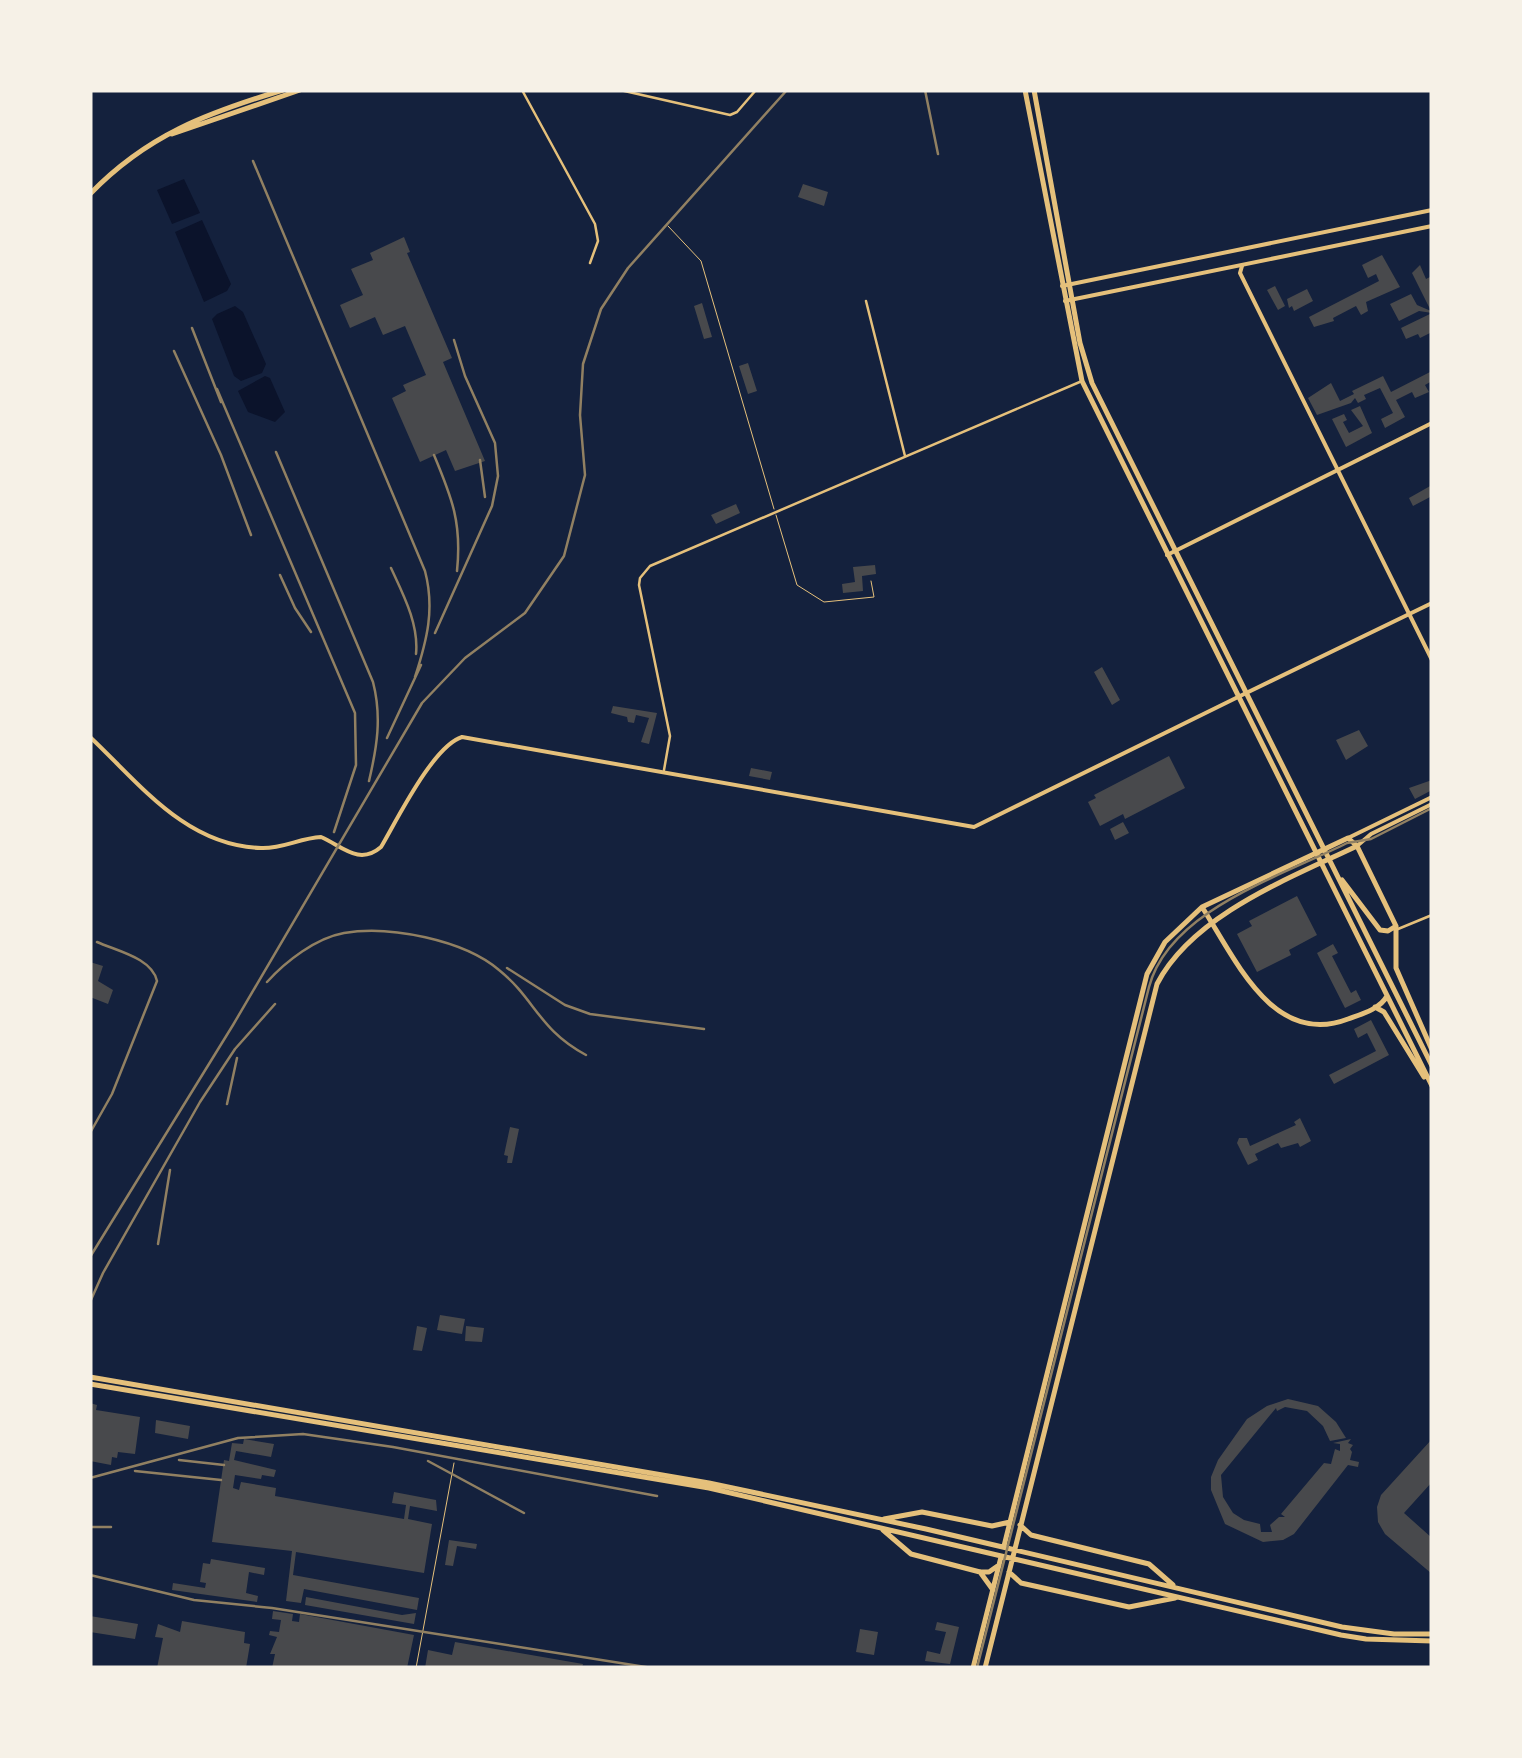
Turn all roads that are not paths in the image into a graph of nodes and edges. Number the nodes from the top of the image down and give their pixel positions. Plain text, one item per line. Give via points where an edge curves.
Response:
1 (284, 90) edge
2 (300, 90) edge
3 (522, 90) edge
4 (620, 90) edge
5 (650, 90) edge
6 (756, 90) edge
7 (1025, 90) edge
8 (1034, 90) edge
9 (649, 96) junction
10 (169, 134) junction
11 (90, 194) edge
12 (1432, 210) edge
13 (668, 226) dead end
14 (1432, 226) edge
15 (590, 263) dead end
16 (1244, 265) junction
17 (1120, 274) junction
18 (1070, 284) junction
19 (1062, 286) junction
20 (1123, 289) junction
21 (1073, 299) junction
22 (1064, 300) junction
23 (866, 301) dead end
24 (1082, 381) junction
25 (1092, 383) junction
26 (1432, 423) edge
27 (905, 457) junction
28 (1338, 470) junction
29 (776, 513) junction
30 (1171, 553) junction
31 (871, 581) dead end
32 (1432, 603) edge
33 (1409, 614) junction
34 (1432, 660) edge
35 (1246, 694) junction
36 (1238, 697) junction
37 (90, 737) edge
38 (663, 771) junction
39 (1432, 800) edge
40 (1348, 838) junction
41 (1356, 846) junction
42 (1297, 863) junction
43 (1332, 867) junction
44 (1308, 870) junction
45 (1202, 908) junction
46 (1432, 915) edge
47 (1211, 922) junction
48 (1396, 927) junction
49 (1388, 996) junction
50 (1375, 1007) junction
51 (1432, 1050) edge
52 (1432, 1066) edge
53 (1432, 1086) edge
54 (90, 1380) edge
55 (454, 1464) dead end
56 (928, 1512) junction
57 (881, 1520) junction
58 (1010, 1522) junction
59 (1020, 1525) junction
60 (992, 1526) junction
61 (880, 1528) junction
62 (926, 1529) junction
63 (1031, 1535) junction
64 (918, 1538) junction
65 (1006, 1540) junction
66 (1016, 1542) junction
67 (912, 1554) junction
68 (1140, 1560) junction
69 (999, 1565) junction
70 (1008, 1571) junction
71 (980, 1572) junction
72 (1135, 1578) junction
73 (1021, 1583) junction
74 (1134, 1587) junction
75 (1180, 1589) junction
76 (993, 1590) junction
77 (1003, 1592) junction
78 (1184, 1598) junction
79 (1132, 1606) junction
80 (1432, 1638) edge
81 (416, 1668) edge
82 (973, 1668) edge
83 (984, 1668) edge

1 - 10 main road via 204,114
2 - 10 main road
3 - 15 street via 596,224
4 - 9 street
5 - 9 street
6 - 9 street via 730,115
7 - 19 main road
8 - 18 main road
10 - 11 main road
12 - 17 street
13 - 29 lane via 701,261
14 - 16 street
16 - 20 street
16 - 28 street via 1241,276
17 - 18 street
17 - 20 street
18 - 19 street
18 - 21 main road
19 - 22 main road
20 - 21 street
21 - 22 street
21 - 25 main road
22 - 24 main road
23 - 27 street
24 - 25 main road
24 - 27 street
24 - 30 main road
25 - 30 main road
26 - 28 street
27 - 29 street
28 - 30 street
28 - 33 street
29 - 31 lane via 797,585 824,602 874,597
29 - 38 street via 644,572 639,585 670,736
30 - 35 main road
30 - 36 main road
32 - 33 street
33 - 34 street
33 - 35 street
35 - 36 street
35 - 43 main road
36 - 38 street via 974,827
36 - 49 main road
37 - 38 street via 164,809 204,836 260,848 321,837 358,856 381,847 436,757 462,738
39 - 40 street
39 - 41 street
40 - 41 main road
40 - 42 main road
41 - 44 main road
41 - 48 main road
42 - 44 main road
42 - 45 main road
43 - 48 main road via 1380,930
43 - 52 main road
44 - 47 main road
45 - 47 main road
45 - 58 main road via 1155,954 1147,974
46 - 48 street
47 - 50 main road via 1263,1000 1284,1016 1320,1026
47 - 59 main road via 1173,956 1152,996
48 - 51 main road via 1396,968
49 - 50 main road
49 - 53 main road
50 - 53 main road
54 - 57 main road via 709,1483
54 - 61 main road via 709,1488
55 - 81 lane
56 - 57 main road
56 - 60 main road
56 - 62 main road via 920,1521
57 - 62 main road
58 - 60 main road
58 - 65 main road
59 - 63 main road
59 - 66 main road
60 - 65 main road
61 - 64 main road
61 - 67 main road
62 - 72 main road
63 - 66 main road
63 - 68 main road
64 - 67 main road via 909,1544
64 - 74 main road
65 - 69 main road
66 - 70 main road
67 - 71 main road
68 - 72 main road via 1145,1572
68 - 75 main road
69 - 71 main road
69 - 76 main road
70 - 73 main road
70 - 77 main road
71 - 76 main road
72 - 75 main road
73 - 77 main road
73 - 79 main road
74 - 78 main road
74 - 79 main road via 1140,1597
75 - 80 main road via 1342,1627
76 - 82 main road
77 - 83 main road
78 - 79 main road
78 - 80 main road via 1341,1635

